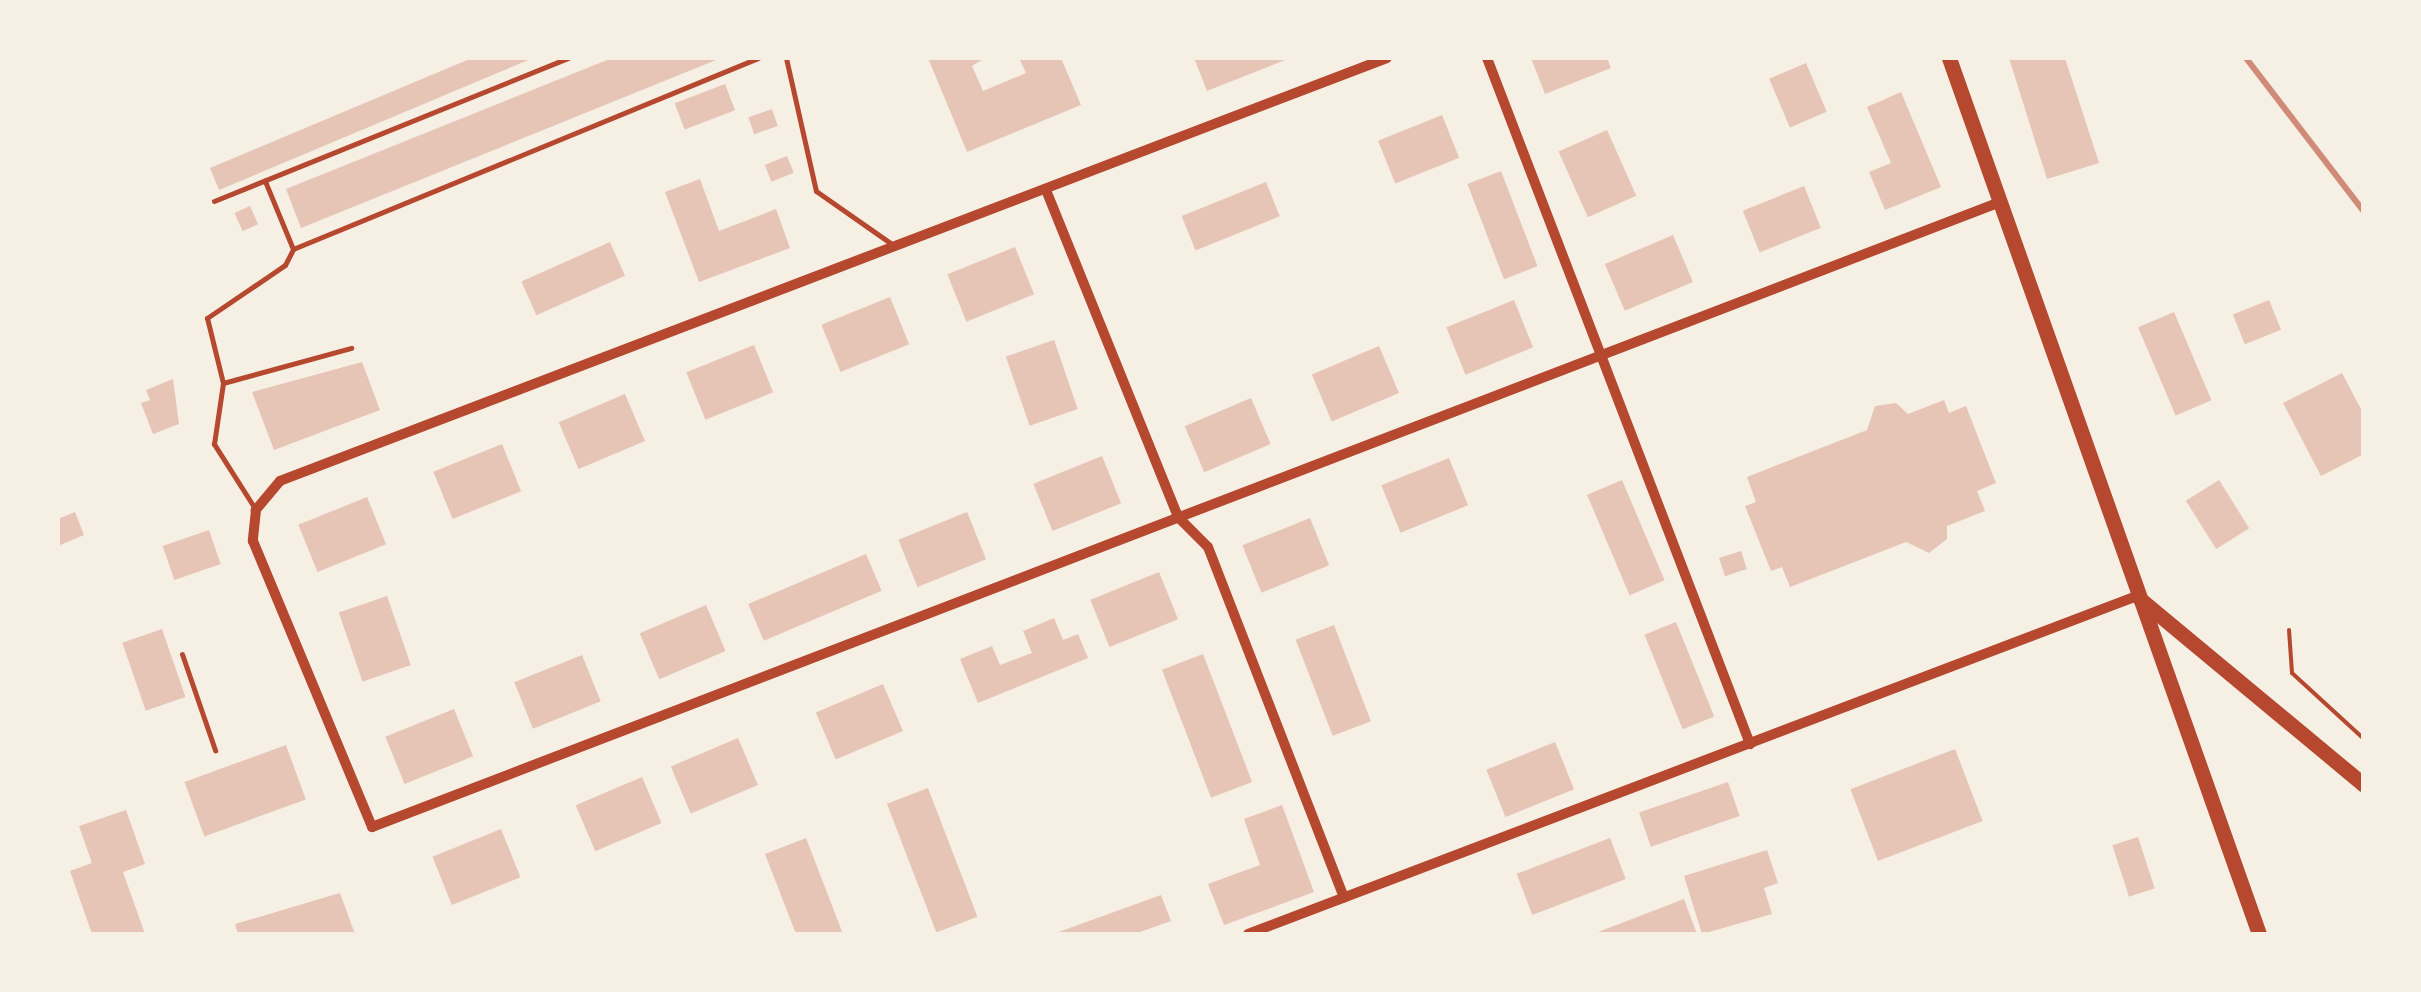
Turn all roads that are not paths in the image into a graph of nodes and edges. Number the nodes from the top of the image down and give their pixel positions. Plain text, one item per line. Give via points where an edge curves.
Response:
1 (568, 58) edge
2 (758, 58) edge
3 (786, 58) edge
4 (1387, 58) edge
5 (1487, 58) edge
6 (1949, 58) edge
7 (266, 180) junction
8 (1046, 190) junction
9 (214, 201) dead end
10 (2000, 202) junction
11 (896, 247) junction
12 (293, 249) junction
13 (351, 348) dead end
14 (1596, 356) junction
15 (223, 382) junction
16 (256, 510) junction
17 (1178, 517) junction
18 (2137, 596) junction
19 (182, 654) dead end
20 (1750, 744) junction
21 (215, 750) dead end
22 (2364, 785) edge
23 (1344, 898) junction
24 (1248, 934) edge
25 (2259, 934) edge

1 - 7 lane
2 - 12 lane
3 - 11 lane via 816,190
4 - 8 street
5 - 14 street
6 - 10 main road
7 - 9 lane
7 - 12 lane
8 - 11 street
8 - 17 street
10 - 14 street
10 - 18 main road
11 - 16 street via 292,475
12 - 15 lane via 285,264 208,318
13 - 15 lane
14 - 17 street
14 - 20 street
15 - 16 lane via 214,444
16 - 17 street via 253,541 372,828
17 - 23 street via 1208,547
18 - 20 street
18 - 22 main road
18 - 25 main road
19 - 21 lane
20 - 23 street
23 - 24 street

